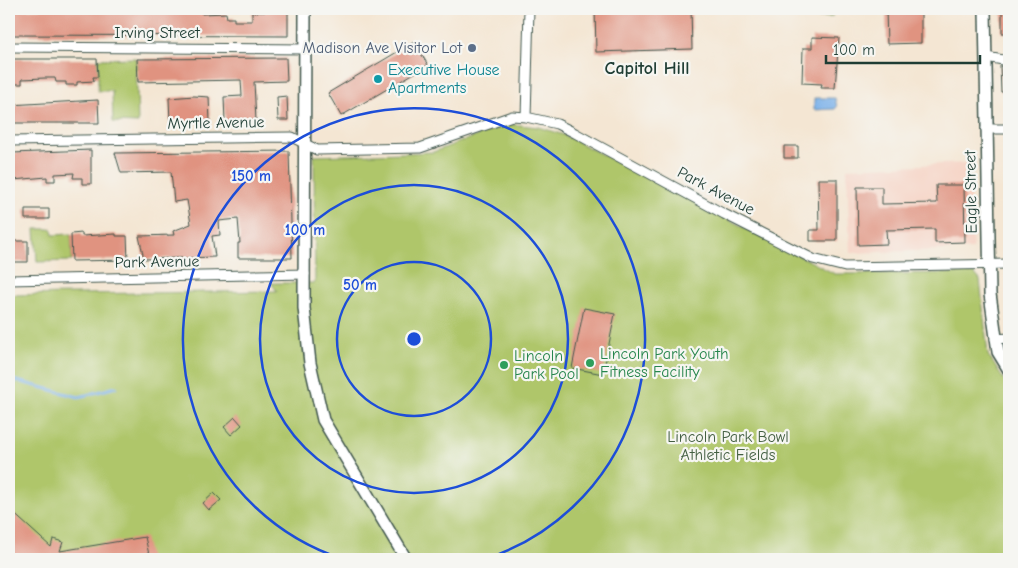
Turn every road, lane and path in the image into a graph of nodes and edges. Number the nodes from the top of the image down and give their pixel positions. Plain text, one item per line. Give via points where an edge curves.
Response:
1 (305, 9) edge
2 (529, 9) edge
3 (985, 9) edge
4 (9, 47) edge
5 (304, 49) junction
6 (986, 57) junction
7 (1009, 61) edge
8 (526, 117) junction
9 (986, 129) junction
10 (1009, 129) edge
11 (9, 141) edge
12 (305, 146) junction
13 (420, 148) joint
14 (1009, 264) edge
15 (989, 265) junction
16 (305, 274) junction
17 (9, 280) edge
18 (1009, 338) edge
19 (995, 340) junction
20 (1009, 370) edge
21 (406, 559) edge

1 - 5 street
2 - 8 street
3 - 6 street, Eagle Street
4 - 5 street, Irving Street
5 - 12 street
6 - 7 street
6 - 9 street, Eagle Street
8 - 13 street, Park Avenue via 502,118
8 - 15 street, Park Avenue via 563,127 724,214 828,264 845,267
9 - 10 street
9 - 15 street, Eagle Street
11 - 12 street, Myrtle Avenue via 292,137
12 - 13 street, Myrtle Avenue via 317,150
12 - 16 street
14 - 15 street, Park Avenue
15 - 19 street, Eagle Street
16 - 17 street, Park Avenue
16 - 21 street via 304,308 310,363 323,420
18 - 19 street
19 - 20 street, Eagle Street

